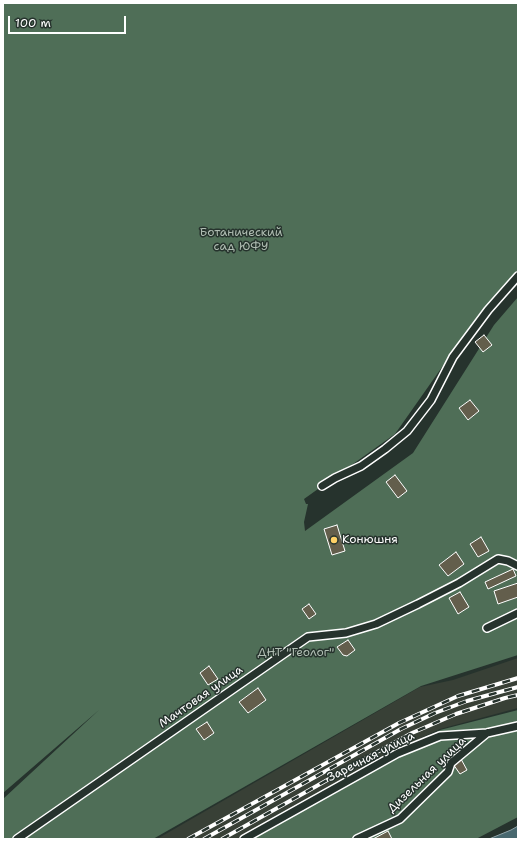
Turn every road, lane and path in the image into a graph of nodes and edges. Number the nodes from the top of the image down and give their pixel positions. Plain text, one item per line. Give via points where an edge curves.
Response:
1 (518, 276) edge
2 (322, 486) dead end
3 (518, 566) edge
4 (518, 613) edge
5 (487, 628) dead end
6 (518, 726) edge
7 (487, 733) junction
8 (17, 839) edge
9 (244, 839) edge
10 (357, 839) edge

1 - 2 street via 488,310 453,357 431,400 407,431 361,466
3 - 8 street, Мачтовая улица via 498,559 459,583 376,624 346,633 308,637
4 - 5 street
6 - 7 street, Заречная улица
7 - 9 street, Заречная улица via 440,736 398,753
7 - 10 street, Дизельная улица via 451,763 448,772 400,819

